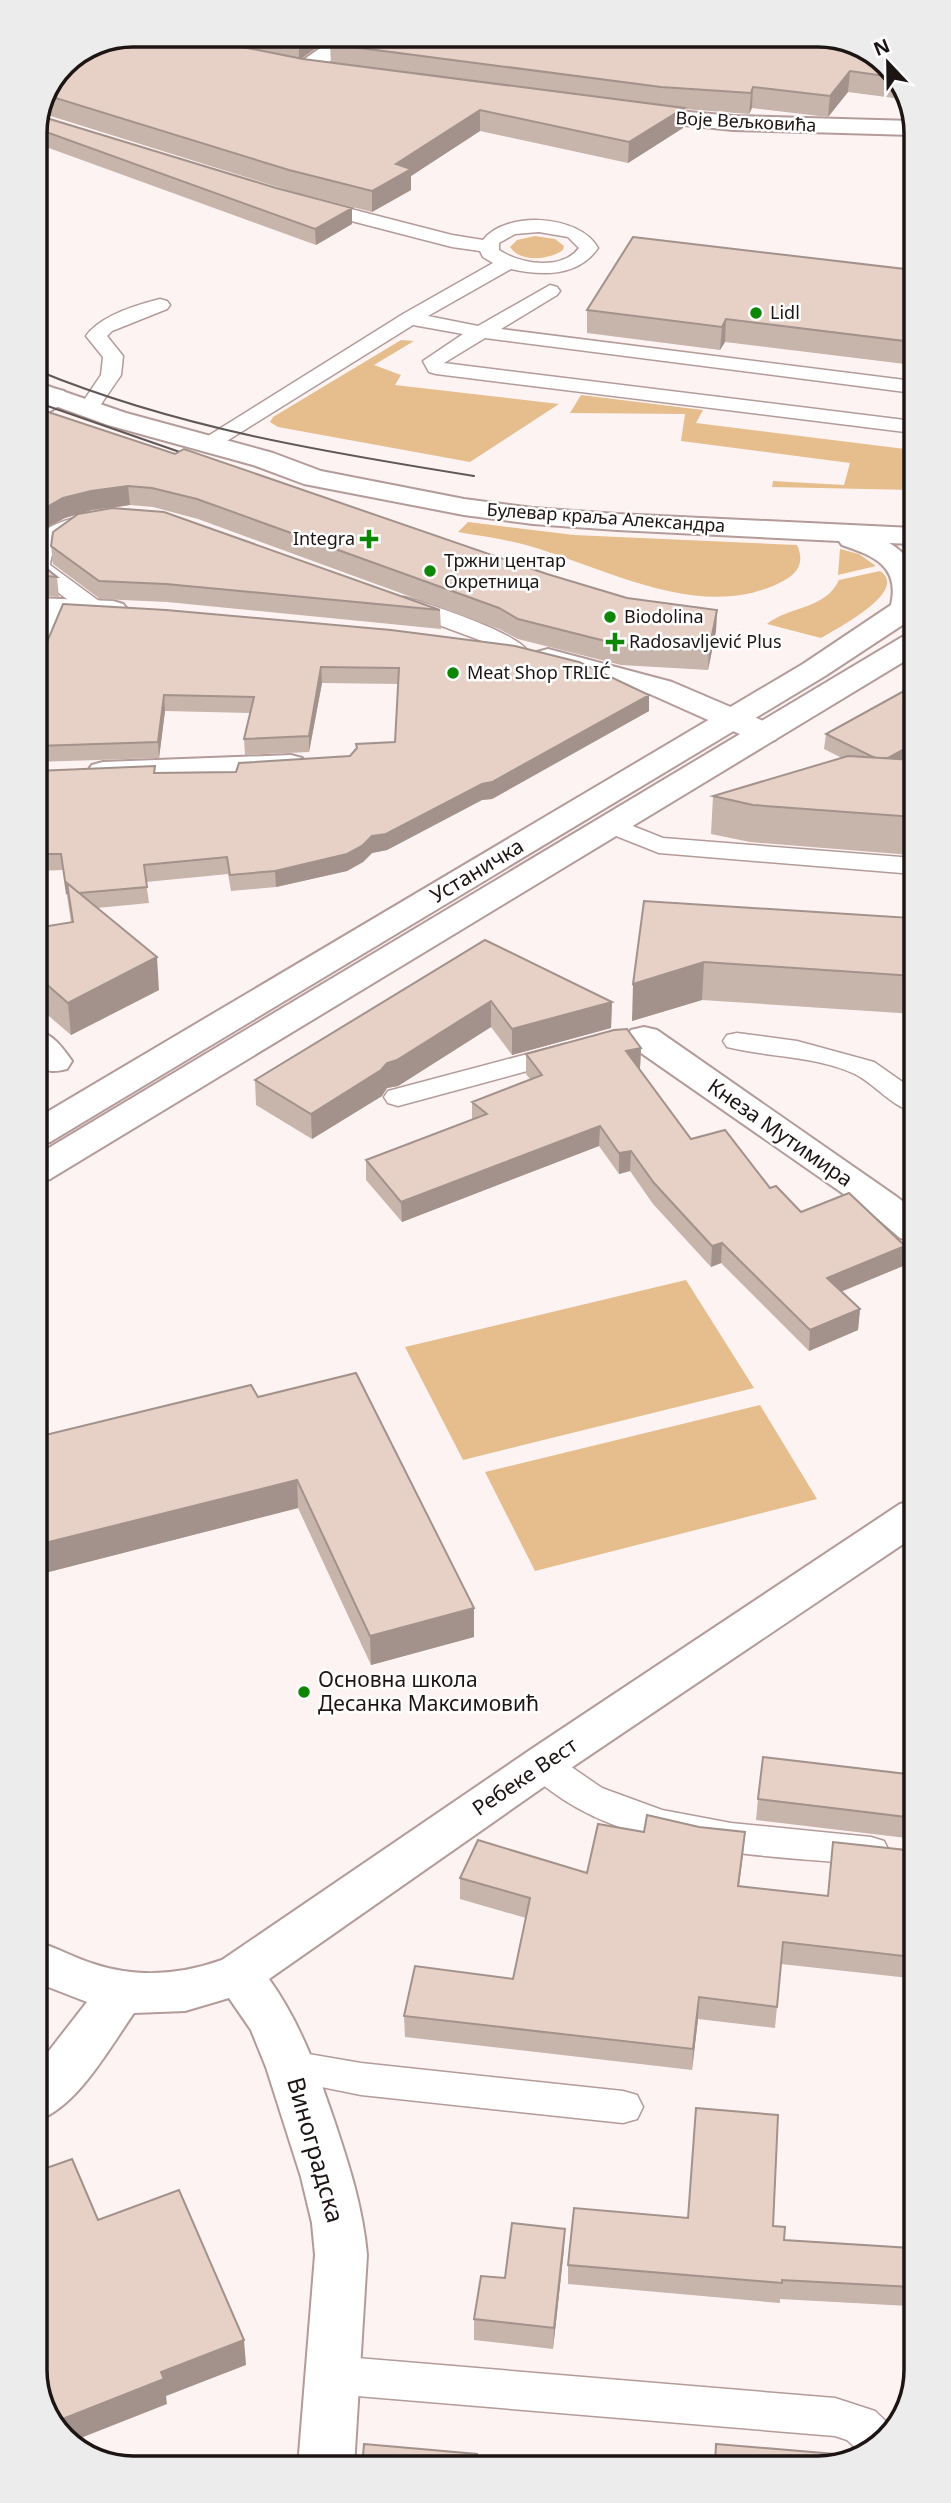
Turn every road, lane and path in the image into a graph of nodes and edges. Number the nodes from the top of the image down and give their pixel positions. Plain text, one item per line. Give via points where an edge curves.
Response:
1 (336, 47) edge
2 (281, 65) edge
3 (304, 70) junction
4 (341, 75) edge
5 (610, 111) edge
6 (903, 126) edge
7 (296, 201) edge
8 (488, 246) junction
9 (507, 263) junction
10 (550, 292) dead end
11 (160, 305) dead end
12 (410, 318) junction
13 (481, 332) junction
14 (904, 386) edge
15 (47, 399) edge
16 (88, 409) junction
17 (904, 426) edge
18 (207, 445) junction
19 (263, 459) junction
20 (904, 512) edge
21 (107, 518) edge
22 (830, 532) junction
23 (904, 536) edge
24 (47, 541) edge
25 (47, 574) edge
26 (904, 574) edge
27 (387, 598) edge
28 (47, 607) edge
29 (95, 609) junction
30 (904, 609) edge
31 (143, 612) edge
32 (405, 635) edge
33 (904, 648) edge
34 (515, 650) junction
35 (732, 718) junction
36 (764, 733) junction
37 (325, 764) edge
38 (77, 774) edge
39 (610, 825) junction
40 (904, 865) edge
41 (633, 1039) edge
42 (737, 1041) dead end
43 (585, 1046) edge
44 (904, 1096) edge
45 (397, 1097) dead end
46 (47, 1128) edge
47 (47, 1165) edge
48 (904, 1221) edge
49 (904, 1523) edge
50 (542, 1765) junction
51 (902, 1854) edge
52 (47, 1966) edge
53 (239, 1974) junction
54 (121, 1993) junction
55 (291, 2067) junction
56 (47, 2089) edge
57 (623, 2107) dead end
58 (332, 2375) junction
59 (872, 2436) edge
60 (327, 2456) edge

1 - 3 main road
2 - 3 main road
3 - 4 main road
5 - 6 main road, Воје Вељковића via 733,124
7 - 8 lane
8 - 9 lane via 489,253
8 - 9 lane via 498,234 539,226 569,231 589,247 579,260 553,267
9 - 12 lane
10 - 13 lane
11 - 16 lane via 96,335 113,356 111,374
12 - 13 lane
12 - 18 lane
13 - 14 lane
13 - 17 lane via 433,361 436,368
15 - 16 main road, Булевар краља Александра
16 - 18 main road, Булевар краља Александра
18 - 19 main road, Булевар краља Александра
19 - 20 main road, Булевар краља Александра via 583,495
19 - 22 main road, Булевар краља Александра via 343,485 533,516
21 - 24 lane
22 - 23 main road, Булевар краља Александра
22 - 26 main road via 878,548 898,561
25 - 29 lane
27 - 34 lane
28 - 29 main road
29 - 31 main road
30 - 35 main road, Устаничка via 862,640
32 - 34 main road
33 - 36 main road, Устаничка
34 - 35 main road via 638,681
35 - 36 main road
35 - 46 main road, Устаничка
36 - 39 main road, Устаничка
37 - 38 main road
39 - 40 lane via 659,845
39 - 47 main road, Устаничка
41 - 48 main road, Кнеза Мутимира
42 - 44 lane via 797,1049 864,1068
43 - 45 lane
49 - 50 main road, Ребеке Вест
50 - 51 lane via 594,1801 647,1820 698,1832
50 - 53 main road, Ребеке Вест
52 - 54 main road, Ребеке Вест
53 - 54 main road, Ребеке Вест via 177,1994
53 - 55 main road, Виноградска via 272,2021
54 - 56 main road
55 - 57 lane via 361,2079
55 - 58 main road, Виноградска via 338,2223 341,2255
58 - 59 lane via 835,2417 860,2425
58 - 60 main road, Виноградска

